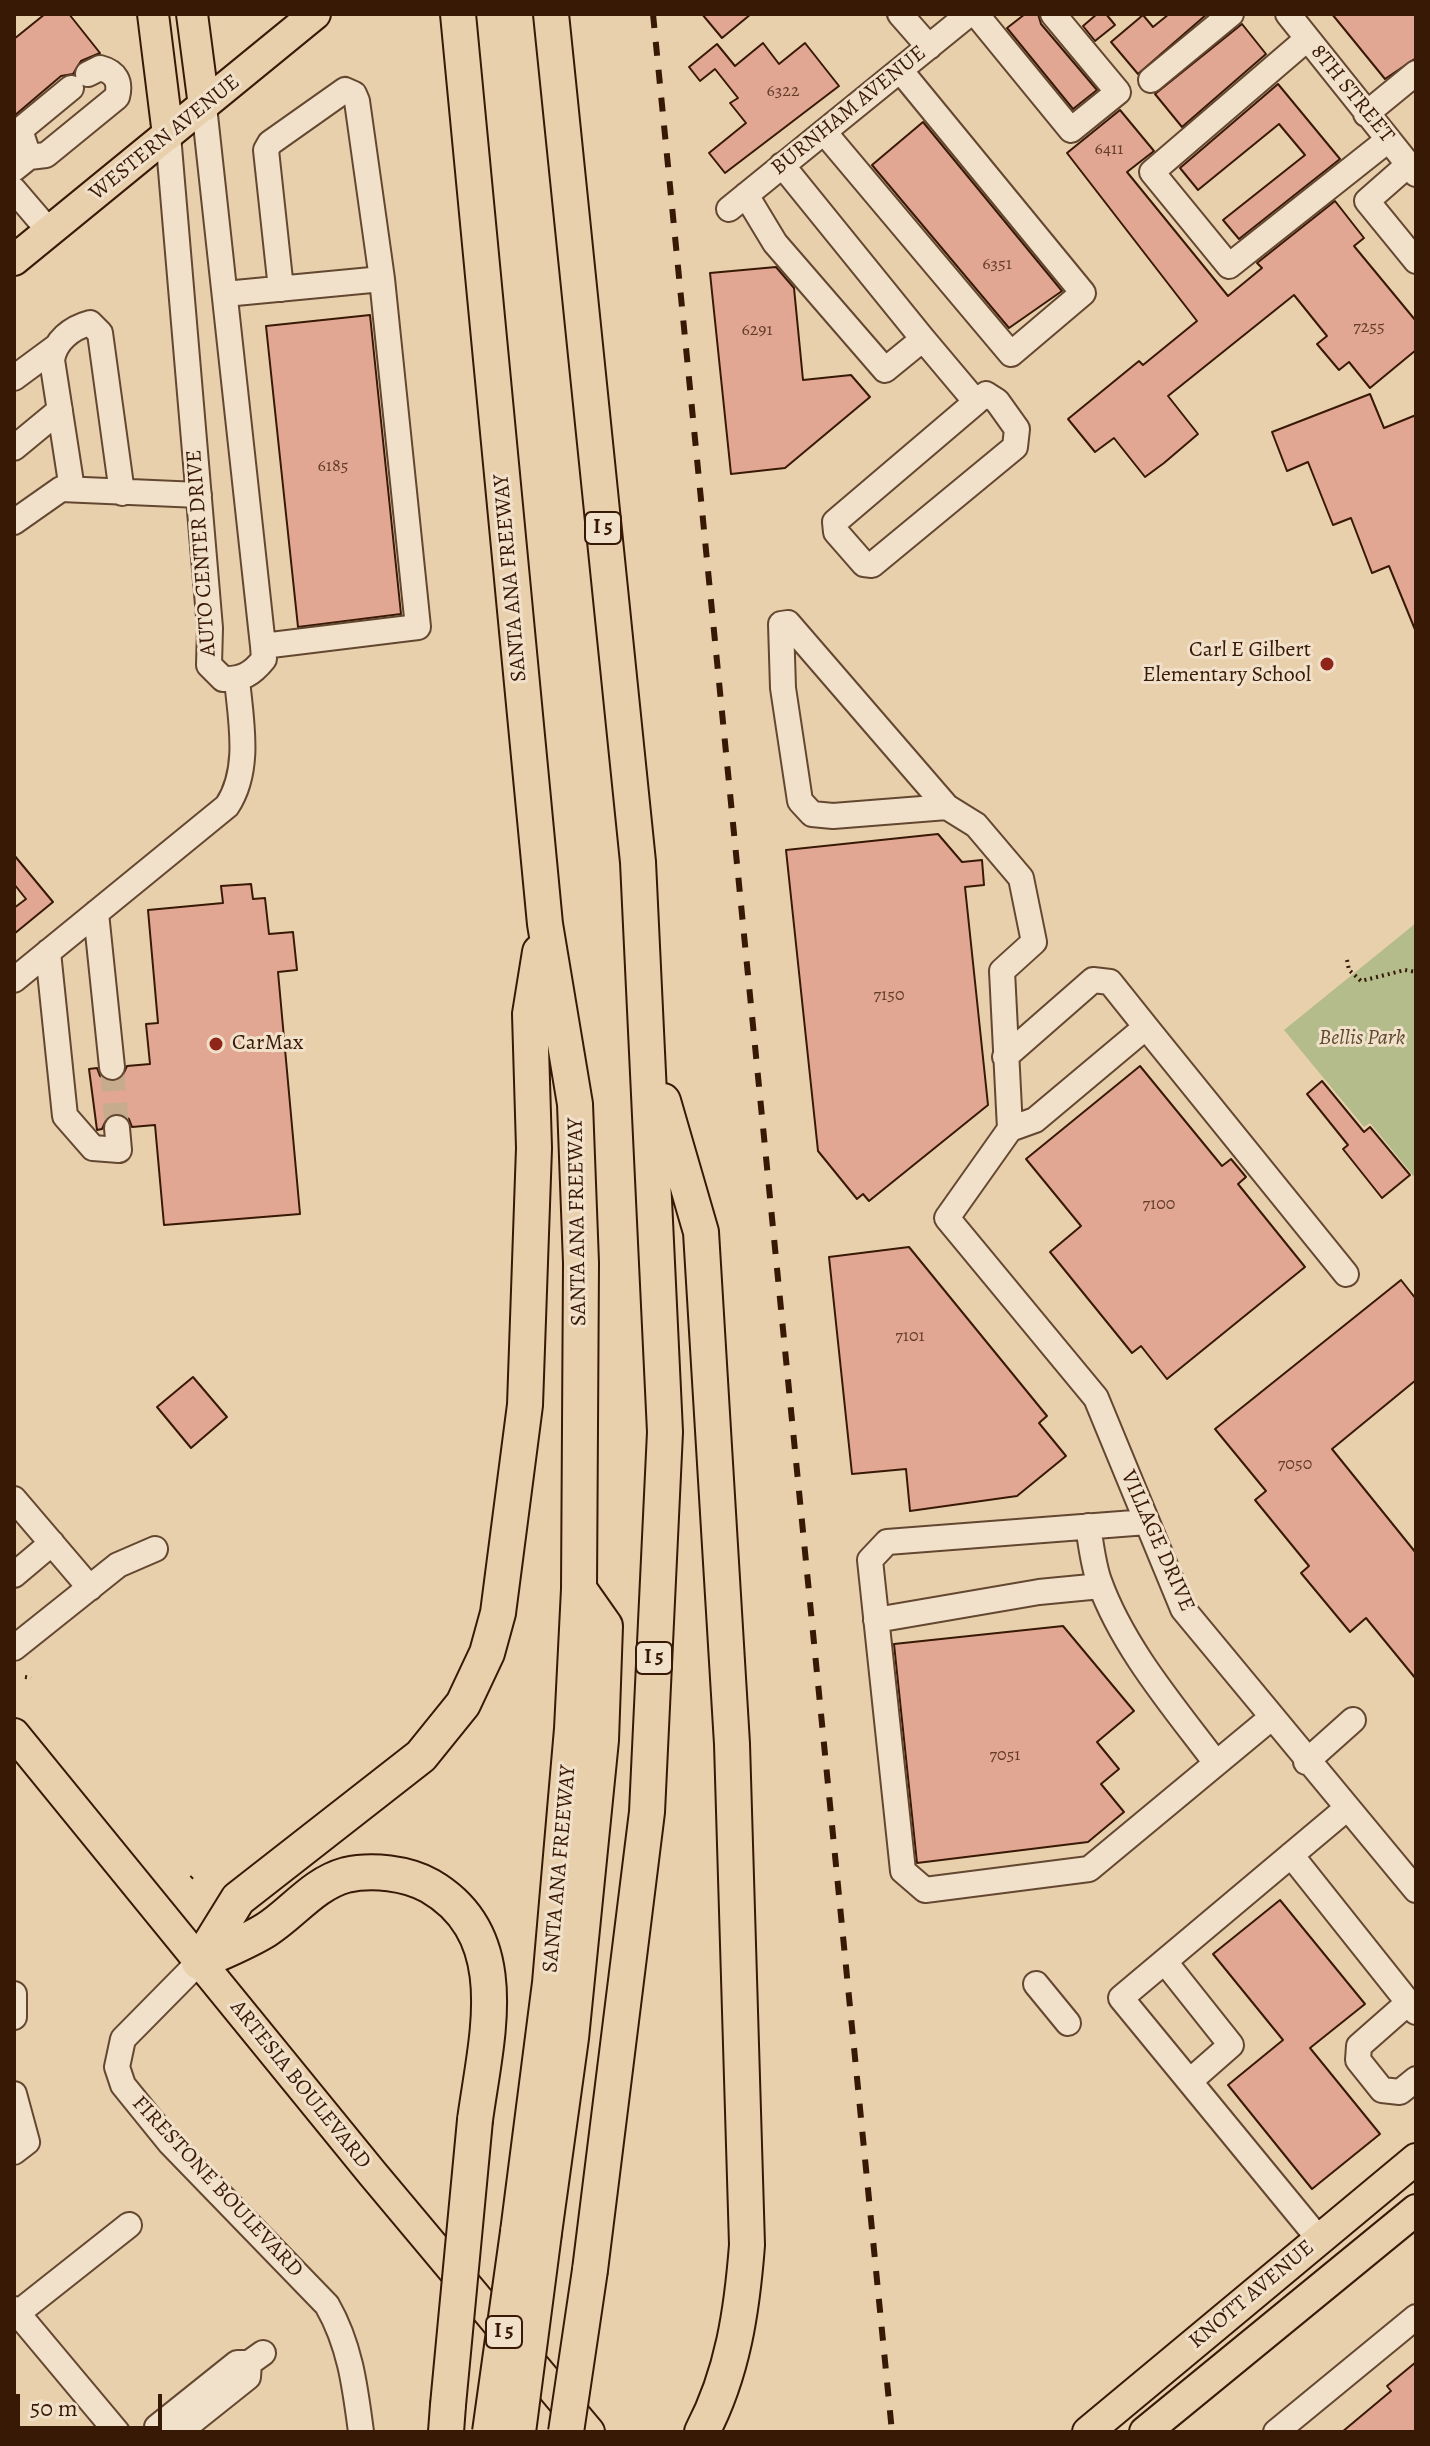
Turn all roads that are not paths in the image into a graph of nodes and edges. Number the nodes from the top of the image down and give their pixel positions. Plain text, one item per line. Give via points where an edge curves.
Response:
1 (153, 14) edge
2 (192, 14) edge
3 (315, 14) edge
4 (435, 14) edge
5 (458, 14) edge
6 (551, 14) edge
7 (900, 14) edge
8 (969, 14) edge
9 (976, 14) edge
10 (1053, 14) edge
11 (1231, 14) edge
12 (1288, 14) edge
13 (1307, 39) junction
14 (929, 47) junction
15 (900, 70) junction
16 (1416, 73) edge
17 (1151, 80) dead end
18 (204, 106) junction
19 (1366, 114) junction
20 (824, 132) junction
21 (168, 135) junction
22 (1388, 140) junction
23 (21, 163) edge
24 (782, 165) junction
25 (1412, 169) edge
26 (474, 185) junction
27 (14, 190) edge
28 (50, 232) junction
29 (14, 260) edge
30 (1416, 261) edge
31 (382, 279) junction
32 (281, 289) junction
33 (225, 294) junction
34 (923, 339) junction
35 (56, 347) junction
36 (14, 378) edge
37 (976, 402) junction
38 (60, 410) junction
39 (14, 448) edge
40 (72, 489) junction
41 (122, 493) junction
42 (199, 495) junction
43 (14, 522) edge
44 (263, 646) junction
45 (237, 680) junction
46 (947, 807) junction
47 (96, 913) junction
48 (545, 924) junction
49 (48, 952) junction
50 (14, 980) edge
51 (1146, 1027) junction
52 (647, 1043) junction
53 (1005, 1057) junction
54 (112, 1067) tunnel mouth
55 (117, 1128) tunnel mouth
56 (1010, 1129) junction
57 (1346, 1274) dead end
58 (14, 1499) edge
59 (1147, 1522) junction
60 (1088, 1526) junction
61 (52, 1543) junction
62 (155, 1549) dead end
63 (14, 1575) edge
64 (1101, 1586) junction
65 (90, 1588) junction
66 (876, 1620) junction
67 (14, 1648) edge
68 (1271, 1718) junction
69 (1353, 1720) dead end
70 (14, 1734) edge
71 (1306, 1762) junction
72 (1216, 1763) junction
73 (1346, 1809) junction
74 (1291, 1855) junction
75 (1416, 1890) edge
76 (199, 1962) junction
77 (1165, 1962) junction
78 (1036, 1984) dead end
79 (14, 1994) edge
80 (1412, 2007) edge
81 (14, 2017) edge
82 (1068, 2023) dead end
83 (1416, 2079) edge
84 (1190, 2081) junction
85 (14, 2094) edge
86 (14, 2152) edge
87 (1416, 2159) edge
88 (1416, 2210) edge
89 (129, 2225) dead end
90 (531, 2233) junction
91 (1319, 2239) junction
92 (15, 2313) edge
93 (1416, 2317) edge
94 (447, 2419) edge
95 (1147, 2431) edge
96 (117, 2432) edge
97 (157, 2432) edge
98 (179, 2432) edge
99 (361, 2432) edge
100 (490, 2432) edge
101 (518, 2432) edge
102 (566, 2432) edge
103 (589, 2432) edge
104 (702, 2432) edge
105 (1088, 2432) edge
106 (1276, 2432) edge

1 - 21 main road, AUTO CENTER DRIVE
2 - 18 main road
3 - 18 main road, WESTERN AVENUE
4 - 26 highway
5 - 26 highway, SANTA ANA FREEWAY / I 5
6 - 52 highway, I 5 via 638,862
7 - 14 street
8 - 14 street, BURNHAM AVENUE
9 - 10 street via 1071,130 1118,92
11 - 17 street
12 - 13 street, 8TH STREET
13 - 19 street, 8TH STREET
13 - 22 street via 1152,172 1229,266
14 - 15 street, BURNHAM AVENUE
15 - 20 street, BURNHAM AVENUE
15 - 20 street via 1083,293 1011,354
16 - 19 street
18 - 21 main road, WESTERN AVENUE
18 - 33 street
19 - 22 street, 8TH STREET
20 - 24 street, BURNHAM AVENUE
21 - 28 main road, WESTERN AVENUE
21 - 42 street, AUTO CENTER DRIVE
22 - 25 street, 8TH STREET
23 - 23 street via 51,151 117,97 115,75 100,68 20,130
24 - 34 street
24 - 34 street, BURNHAM AVENUE via 737,202 885,370
25 - 30 street via 1367,201
26 - 48 highway, SANTA ANA FREEWAY / I 5
27 - 28 street
28 - 29 main road, WESTERN AVENUE
31 - 32 street
31 - 32 street via 357,101 345,90 266,150
31 - 44 street via 418,627
32 - 33 street
33 - 44 street
34 - 37 street
35 - 36 street
35 - 38 street via 52,360
35 - 41 street via 78,326 90,323 100,333
37 - 37 street via 835,522 836,532 864,564 872,565 1015,447 1017,429 997,401 986,394
38 - 39 street
38 - 40 street
40 - 41 street
40 - 43 street via 50,494
41 - 42 street
42 - 45 street, AUTO CENTER DRIVE via 209,665 223,679
44 - 45 street, AUTO CENTER DRIVE via 264,659
45 - 47 street via 242,768 237,791 227,806
46 - 46 street via 788,623 781,624 783,688 800,801 812,814 833,816
46 - 53 street via 976,825 1021,878 1034,942 1002,971
47 - 49 street
47 - 54 street
48 - 76 highway via 530,1014 534,1179 525,1405 502,1589 487,1653 463,1704 421,1756 238,1899
48 - 90 highway, SANTA ANA FREEWAY / I 5 via 575,1104 581,1263 579,1589
49 - 50 street
49 - 55 street via 65,1116 93,1148 119,1150
51 - 53 street via 1110,982 1093,980
51 - 56 street via 1035,1120
51 - 57 street
52 - 102 highway, I 5, bridge via 665,1432 647,1812
52 - 104 highway via 701,1232 732,1744 747,2245 742,2314 727,2373
53 - 56 street
56 - 59 street, VILLAGE DRIVE via 947,1218 1096,1398
58 - 61 street
59 - 60 street
59 - 68 street, VILLAGE DRIVE via 1183,1609
60 - 64 street
60 - 66 street via 887,1542 870,1560
61 - 63 street
61 - 65 street
62 - 65 street via 118,1565
64 - 66 street
64 - 72 street via 1159,1689
65 - 67 street
66 - 72 street via 903,1871 925,1890 1089,1869
68 - 71 street, VILLAGE DRIVE
68 - 72 street
69 - 71 street
70 - 76 main road, ARTESIA BOULEVARD
71 - 73 street, VILLAGE DRIVE
73 - 74 street
73 - 75 street, VILLAGE DRIVE
74 - 77 street
74 - 80 street
76 - 94 highway, bridge via 267,1929 312,1892 346,1875 377,1873 419,1880 470,1919 487,1959 489,1984
76 - 99 street, FIRESTONE BOULEVARD via 123,2039 117,2067 123,2085 140,2111 327,2305 351,2361
76 - 103 main road, ARTESIA BOULEVARD
77 - 84 street via 1231,2045
77 - 84 street via 1121,1998
78 - 82 street
79 - 81 street
80 - 83 street via 1359,2046 1358,2060 1382,2090 1400,2092
84 - 91 street
85 - 86 street via 27,2142
87 - 91 main road, KNOTT AVENUE
88 - 95 main road, KNOTT AVENUE
89 - 92 street
90 - 100 highway, SANTA ANA FREEWAY / I 5, bridge
90 - 101 highway, bridge
91 - 105 main road, KNOTT AVENUE
92 - 96 street
93 - 106 street
97 - 98 street via 237,2363 256,2358 248,2377

